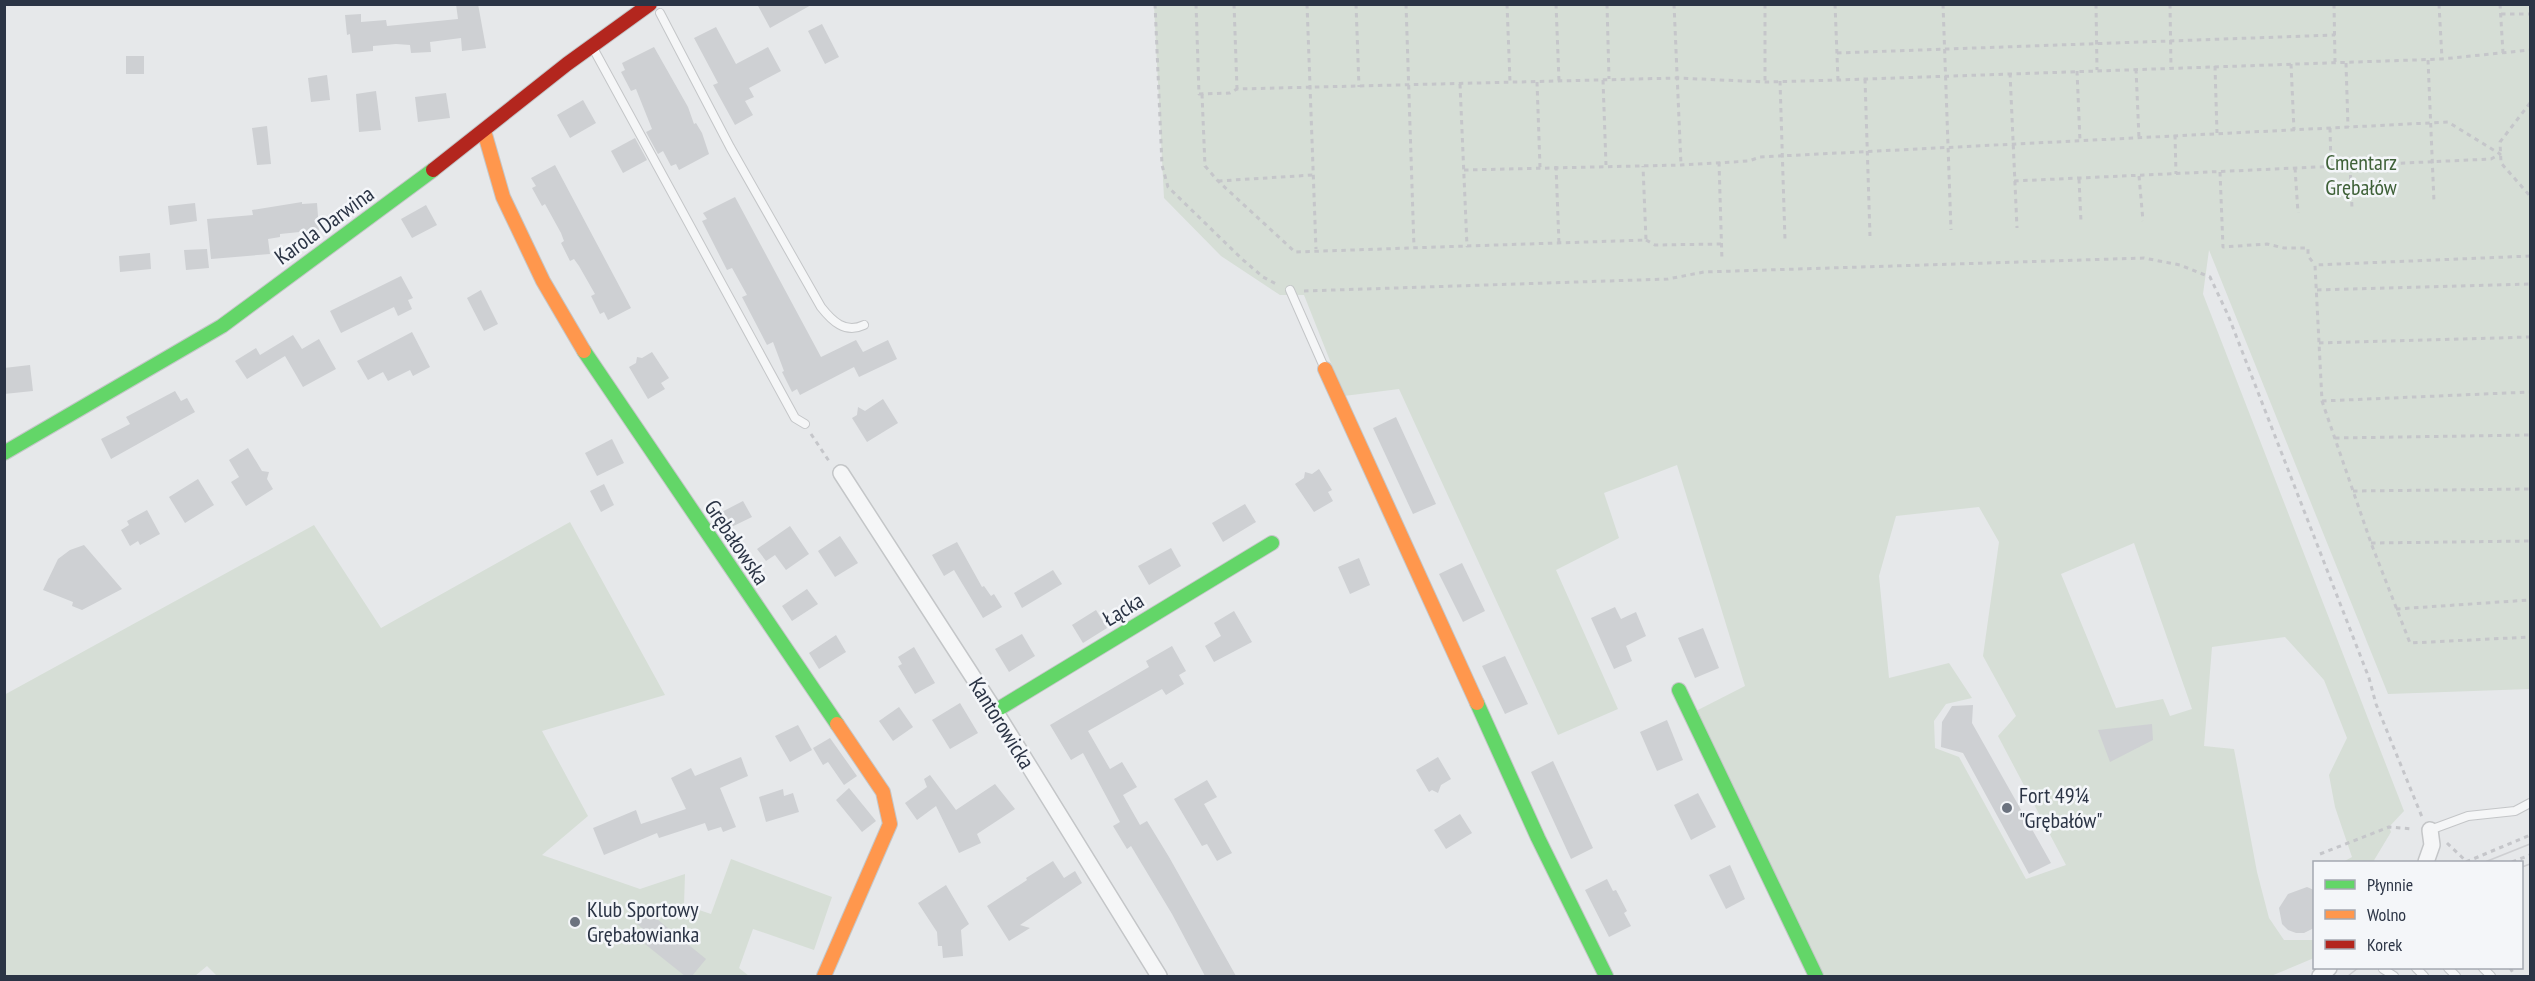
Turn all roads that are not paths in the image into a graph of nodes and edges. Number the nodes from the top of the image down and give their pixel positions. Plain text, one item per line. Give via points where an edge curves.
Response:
1 (655, 9) edge
2 (592, 46) junction
3 (484, 131) junction
4 (1290, 290) road end
5 (864, 325) dead end
6 (1325, 369) joint
7 (806, 427) road end
8 (4, 453) edge
9 (841, 473) road end
10 (1272, 543) dead end
11 (1679, 690) dead end
12 (995, 711) junction
13 (2530, 803) edge
14 (2430, 830) joint
15 (2426, 861) edge
16 (824, 976) edge
17 (1159, 976) edge
18 (1606, 976) edge
19 (1816, 976) edge

1 - 2 street, Karola Darwina
1 - 5 lane via 821,307 833,322 843,327
2 - 3 street, Karola Darwina
2 - 7 lane via 795,418
3 - 8 street, Karola Darwina via 222,326
3 - 16 street, Grębałowska via 503,197 543,281 590,362 883,792 890,824
4 - 6 lane
6 - 18 street via 1538,838
9 - 12 street, Kantorowicka
10 - 12 street, Łącka
11 - 19 street
12 - 17 street, Kantorowicka
13 - 14 lane via 2515,811 2468,816
14 - 15 street via 2432,845

